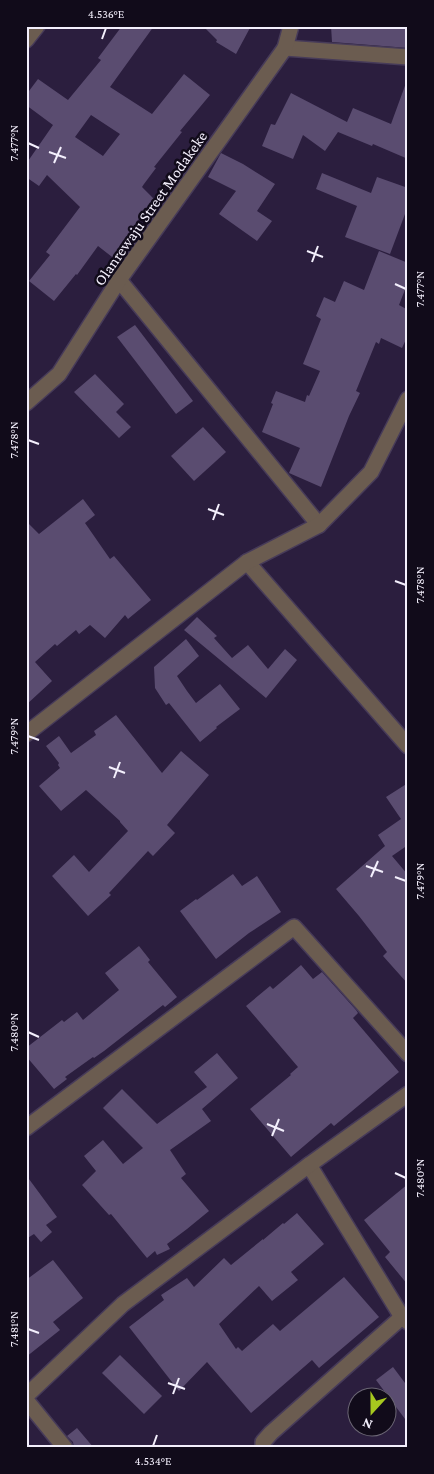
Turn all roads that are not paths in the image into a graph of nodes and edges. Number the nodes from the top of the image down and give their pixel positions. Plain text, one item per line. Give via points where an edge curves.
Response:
1 (37, 26) edge
2 (292, 26) edge
3 (26, 40) edge
4 (285, 48) junction
5 (408, 57) edge
6 (120, 280) junction
7 (408, 398) edge
8 (26, 403) edge
9 (319, 525) junction
10 (247, 562) junction
11 (26, 734) edge
12 (408, 746) edge
13 (408, 1054) edge
14 (408, 1094) edge
15 (26, 1128) edge
16 (309, 1165) junction
17 (405, 1319) edge
18 (26, 1398) edge
19 (65, 1448) edge
20 (263, 1448) edge

1 - 3 street
2 - 4 street, Olanrewaju Street Modakeke
4 - 5 street
4 - 6 street, Olanrewaju Street Modakeke
6 - 8 street, Olanrewaju Street Modakeke via 59,374
6 - 9 street
7 - 9 street via 371,472
9 - 10 street
10 - 11 street
10 - 12 street
13 - 15 street via 294,927
14 - 16 street
16 - 17 street
16 - 18 street via 123,1304
17 - 20 street via 271,1433 263,1442
18 - 19 street

